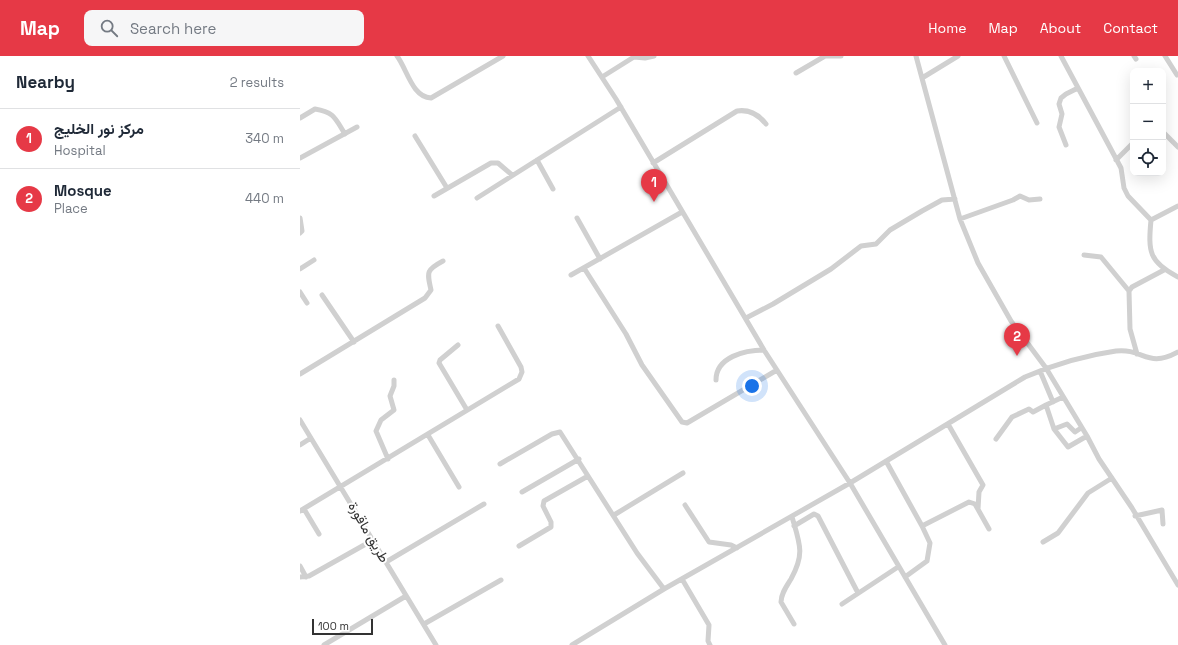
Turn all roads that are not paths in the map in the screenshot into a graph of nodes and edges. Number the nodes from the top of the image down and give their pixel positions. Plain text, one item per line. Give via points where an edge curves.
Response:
1 (397, 56) edge
2 (503, 56) edge
3 (588, 56) edge
4 (654, 56) edge
5 (841, 56) edge
6 (916, 56) edge
7 (958, 56) edge
8 (1004, 56) edge
9 (1061, 56) edge
10 (1165, 56) edge
11 (796, 73) dead end
12 (1177, 75) edge
13 (602, 77) junction
14 (922, 78) junction
15 (1078, 88) junction
16 (621, 108) junction
17 (300, 118) edge
18 (1037, 123) dead end
19 (766, 124) dead end
20 (357, 127) dead end
21 (345, 134) junction
22 (1166, 135) edge
23 (414, 136) dead end
24 (1066, 145) dead end
25 (1130, 146) edge
26 (1178, 147) edge
27 (300, 158) edge
28 (537, 160) junction
29 (1116, 160) junction
30 (653, 163) junction
31 (512, 175) junction
32 (447, 188) junction
33 (553, 189) dead end
34 (434, 196) dead end
35 (477, 198) dead end
36 (955, 199) junction
37 (1040, 199) dead end
38 (1178, 206) edge
39 (682, 212) junction
40 (300, 218) edge
41 (577, 218) dead end
42 (960, 219) junction
43 (1151, 220) junction
44 (300, 233) edge
45 (1084, 255) dead end
46 (600, 259) junction
47 (314, 260) dead end
48 (443, 261) dead end
49 (584, 268) junction
50 (300, 269) edge
51 (1164, 270) junction
52 (571, 275) dead end
53 (1178, 277) edge
54 (1129, 291) junction
55 (300, 292) edge
56 (322, 295) dead end
57 (307, 303) dead end
58 (746, 318) junction
59 (498, 326) dead end
60 (354, 342) junction
61 (458, 346) dead end
62 (764, 350) junction
63 (1178, 352) edge
64 (1137, 354) junction
65 (1046, 368) junction
66 (777, 370) junction
67 (1040, 371) junction
68 (300, 374) edge
69 (394, 380) dead end
70 (716, 380) dead end
71 (1064, 397) junction
72 (1054, 402) junction
73 (1046, 404) junction
74 (467, 410) junction
75 (300, 420) edge
76 (948, 424) junction
77 (1082, 428) junction
78 (1054, 429) junction
79 (428, 434) junction
80 (1087, 436) junction
81 (311, 438) junction
82 (996, 439) dead end
83 (300, 445) edge
84 (388, 459) junction
85 (579, 459) junction
86 (886, 461) junction
87 (500, 464) dead end
88 (683, 473) dead end
89 (588, 476) junction
90 (1112, 478) junction
91 (850, 483) junction
92 (342, 487) junction
93 (459, 487) dead end
94 (522, 492) dead end
95 (484, 504) dead end
96 (685, 505) dead end
97 (978, 509) junction
98 (302, 510) edge
99 (614, 515) junction
100 (1135, 516) junction
101 (792, 517) junction
102 (1163, 524) dead end
103 (794, 526) junction
104 (922, 526) junction
105 (989, 528) dead end
106 (319, 534) dead end
107 (373, 540) junction
108 (1043, 542) dead end
109 (519, 546) dead end
110 (737, 548) junction
111 (386, 562) junction
112 (300, 566) edge
113 (898, 567) junction
114 (300, 577) edge
115 (306, 577) junction
116 (905, 577) junction
117 (682, 579) junction
118 (501, 580) dead end
119 (1178, 585) edge
120 (664, 589) junction
121 (858, 593) junction
122 (406, 596) junction
123 (842, 604) dead end
124 (424, 624) junction
125 (794, 624) dead end
126 (324, 645) edge
127 (436, 645) edge
128 (572, 645) edge
129 (710, 645) edge
130 (945, 645) edge

1 - 2 street via 418,93 431,98
3 - 13 street
4 - 13 street via 634,57
5 - 11 street via 825,56
6 - 14 street
7 - 14 street
8 - 18 street
9 - 15 street
10 - 12 street
13 - 16 street
14 - 36 street
15 - 24 street via 1066,94 1059,104 1062,114 1059,128
15 - 29 street
16 - 28 street
16 - 30 street
17 - 21 street via 315,109 329,111
19 - 30 street via 757,114 737,112
20 - 21 street
21 - 27 street
22 - 26 street
23 - 32 street
25 - 29 street
28 - 31 street
28 - 33 street
29 - 43 street via 1122,171 1124,188 1128,196
30 - 39 street
31 - 32 street via 498,163 491,163
31 - 35 street
32 - 34 street
36 - 42 street
36 - 58 street via 942,200 922,211 890,230 876,244 861,246 831,270
37 - 42 street via 1029,200 1020,196
38 - 43 street
39 - 46 street
39 - 58 street
40 - 44 street
41 - 46 street
42 - 65 street via 978,263 1011,321
43 - 51 street via 1152,257
45 - 54 street via 1101,257
46 - 49 street
47 - 50 street
48 - 60 street via 428,272 431,290 428,295
49 - 52 street
49 - 66 street via 626,334 642,365 682,422 687,423
51 - 53 street
51 - 54 street via 1132,286
54 - 64 street via 1130,329
55 - 57 street
56 - 60 street
58 - 62 street
59 - 74 street via 521,367 521,375 515,382
60 - 68 street
61 - 74 street via 439,363
62 - 66 street
62 - 70 street via 745,351 730,359 719,367
63 - 64 street via 1158,360
64 - 65 street via 1117,351
65 - 67 street
65 - 71 street
66 - 91 street
67 - 72 street
67 - 76 street via 1009,386
69 - 84 street via 390,396 394,410 381,420 376,431
71 - 72 street
71 - 77 street
72 - 73 street
73 - 78 street
73 - 82 street via 1033,412 1029,409 1012,417
74 - 79 street
75 - 81 street, طريق ماقورة
76 - 86 street
76 - 97 street via 983,485 979,492
77 - 78 street via 1075,432 1067,424
77 - 80 street
78 - 80 street via 1068,447
79 - 84 street
79 - 93 street
80 - 90 street
81 - 83 street
81 - 92 street, طريق ماقورة
84 - 92 street
85 - 87 street via 563,434 557,432
85 - 89 street
85 - 94 street
86 - 91 street
86 - 104 street
88 - 99 street
89 - 99 street
89 - 109 street via 544,501 543,506 551,527
90 - 100 street
90 - 108 street via 1088,493 1058,533
91 - 101 street
91 - 113 street
92 - 98 street
92 - 107 street, طريق ماقورة
95 - 111 street
96 - 110 street via 709,542 731,544
97 - 104 street via 975,504 969,502
97 - 105 street
98 - 106 street
99 - 120 street via 637,553
100 - 102 street via 1162,510
100 - 119 street
101 - 103 street
101 - 110 street
103 - 121 street via 810,515 818,516
103 - 125 street via 800,561 781,602
104 - 116 street via 930,543 929,557
107 - 111 street, طريق ماقورة
107 - 115 street
110 - 117 street
111 - 122 street, طريق ماقورة
112 - 115 street
113 - 116 street
113 - 121 street
114 - 115 street
116 - 130 street
117 - 120 street
117 - 129 street via 709,625
118 - 124 street
120 - 128 street
121 - 123 street
122 - 124 street, طريق ماقورة
122 - 126 street
124 - 127 street, طريق ماقورة

